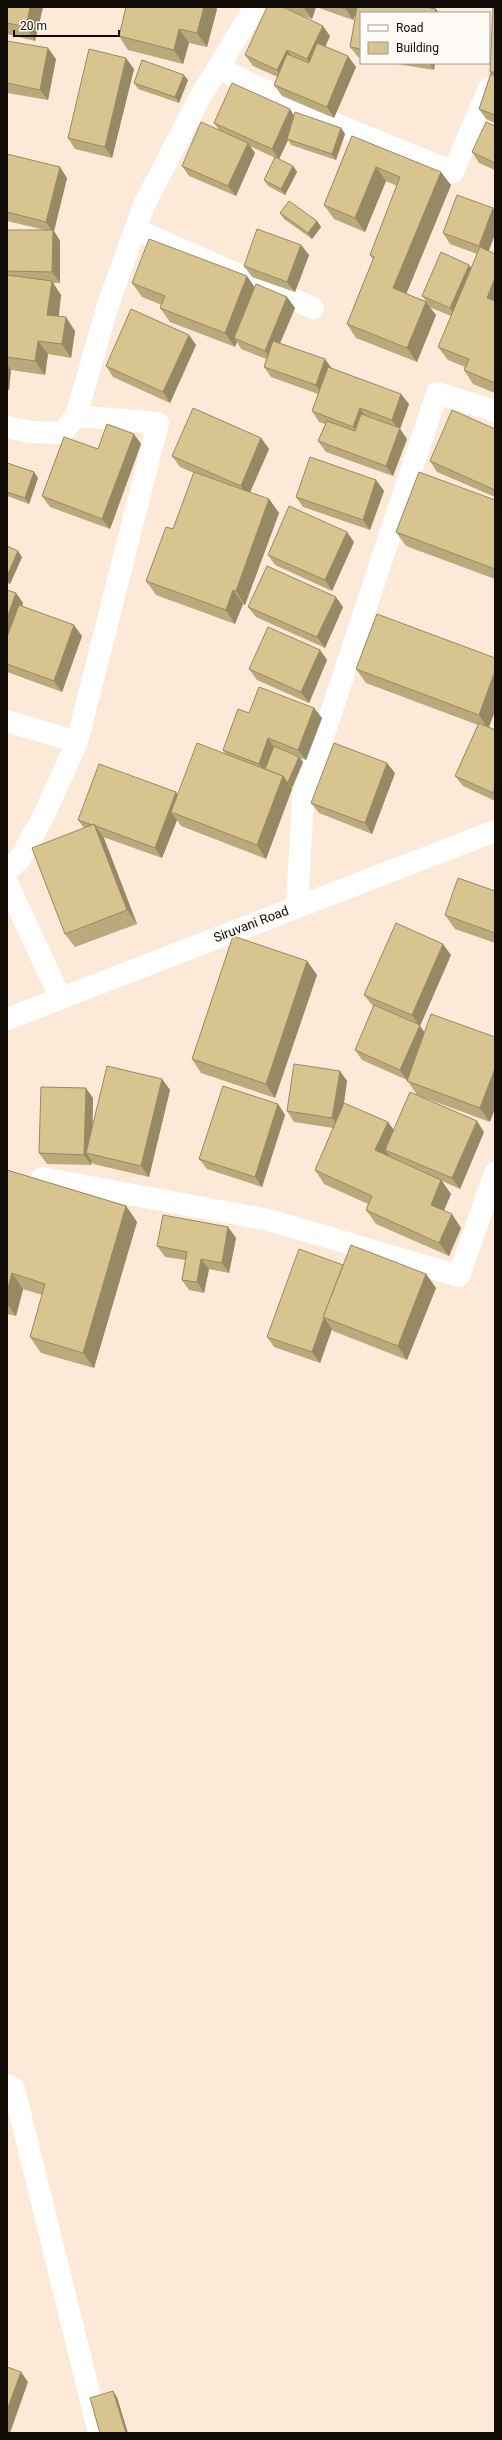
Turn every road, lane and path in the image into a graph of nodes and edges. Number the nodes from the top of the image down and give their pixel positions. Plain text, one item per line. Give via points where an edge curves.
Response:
1 (255, 7) edge
2 (218, 68) junction
3 (489, 88) edge
4 (135, 229) junction
5 (313, 308) dead end
6 (495, 411) edge
7 (76, 416) junction
8 (7, 427) edge
9 (7, 721) edge
10 (77, 742) junction
11 (495, 831) edge
12 (7, 870) edge
13 (7, 883) edge
14 (297, 906) junction
15 (60, 996) junction
16 (7, 1019) edge
17 (495, 1174) edge
18 (42, 1178) dead end
19 (7, 2085) edge
20 (99, 2433) edge

1 - 2 street
2 - 3 street via 343,127 453,172
2 - 4 street via 144,205
4 - 5 street
4 - 7 street via 108,305
6 - 14 street via 437,393 304,797
7 - 8 street via 62,433 31,432
7 - 10 street via 158,423
9 - 10 street
10 - 12 street via 43,817 19,860
11 - 14 street, Siruvani Road
13 - 15 street
14 - 15 street, Siruvani Road
15 - 16 street, Siruvani Road
17 - 18 street via 459,1276 269,1220
19 - 20 street via 14,2089

